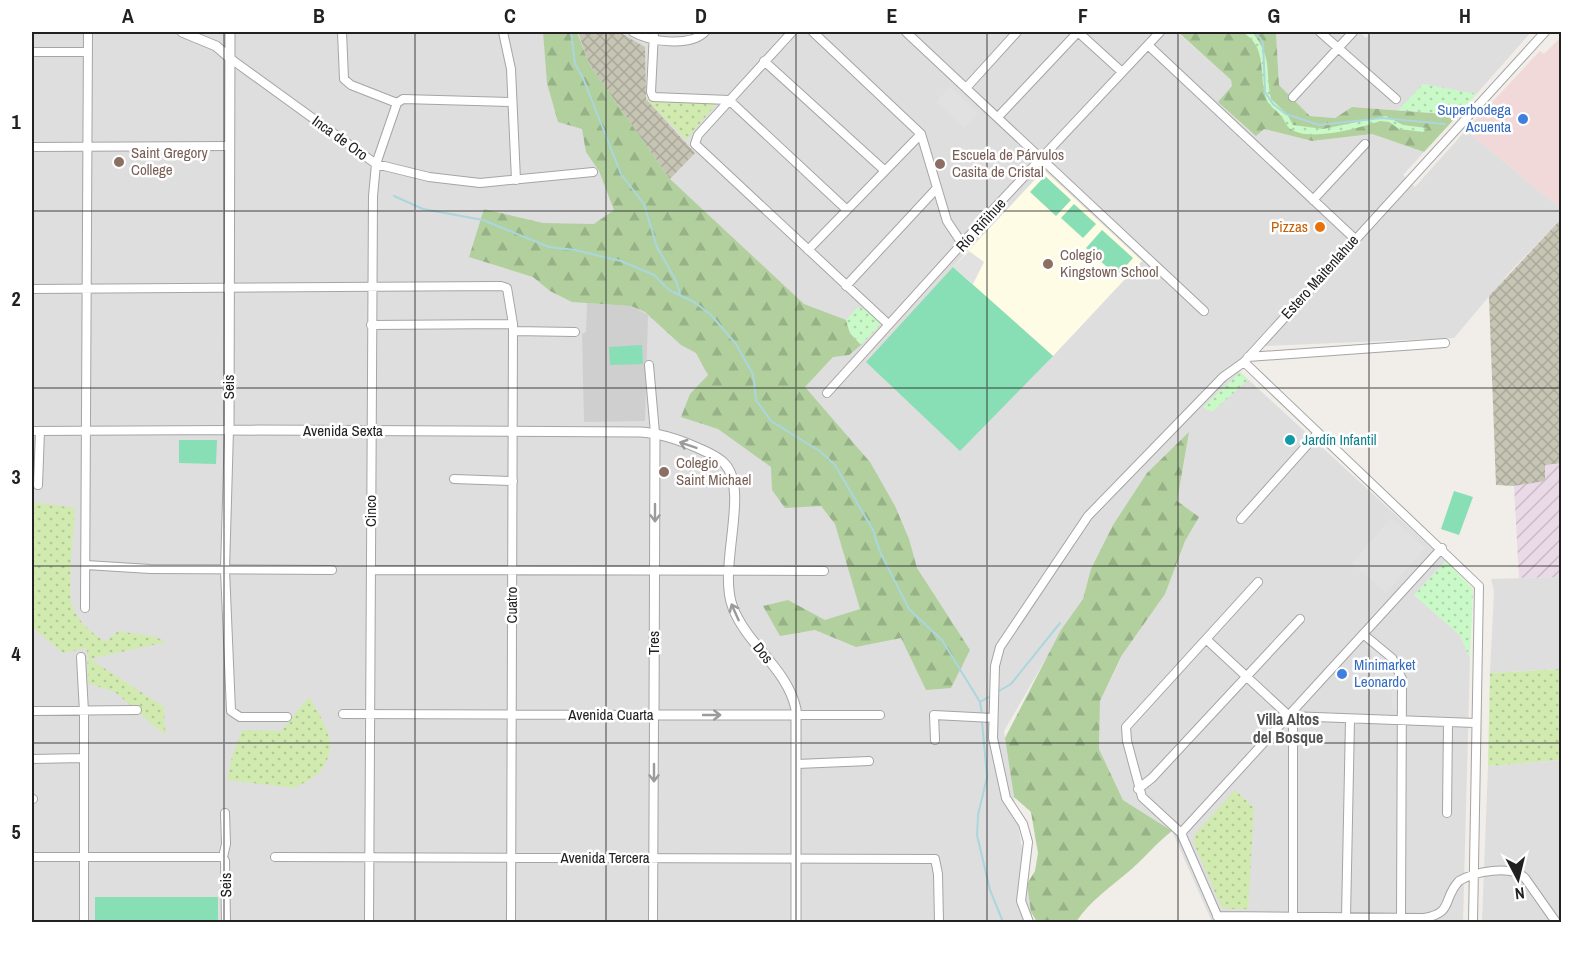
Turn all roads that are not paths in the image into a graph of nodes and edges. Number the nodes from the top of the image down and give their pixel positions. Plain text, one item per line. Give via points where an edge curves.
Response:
1 (88, 32) edge
2 (182, 32) edge
3 (230, 32) edge
4 (342, 32) edge
5 (503, 32) edge
6 (633, 32) edge
7 (705, 32) edge
8 (792, 32) edge
9 (813, 32) edge
10 (906, 32) edge
11 (1017, 32) edge
12 (1078, 32) edge
13 (1160, 32) edge
14 (1320, 32) edge
15 (1353, 32) edge
16 (1545, 32) edge
17 (654, 35) edge
18 (1148, 45) junction
19 (1338, 49) junction
20 (35, 52) dead end
21 (88, 52) junction
22 (231, 59) junction
23 (764, 61) junction
24 (1122, 72) junction
25 (967, 87) junction
26 (1293, 97) dead end
27 (1396, 99) dead end
28 (729, 100) junction
29 (397, 102) junction
30 (512, 102) junction
31 (998, 117) junction
32 (921, 134) junction
33 (1365, 144) dead end
34 (229, 146) junction
35 (32, 147) edge
36 (87, 147) junction
37 (1043, 159) junction
38 (376, 164) junction
39 (884, 170) junction
40 (593, 172) dead end
41 (516, 180) junction
42 (937, 188) junction
43 (1313, 200) junction
44 (846, 209) junction
45 (1355, 239) junction
46 (963, 245) junction
47 (808, 250) junction
48 (846, 286) junction
49 (229, 287) junction
50 (371, 287) junction
51 (32, 289) edge
52 (87, 289) junction
53 (1204, 311) dead end
54 (888, 324) junction
55 (371, 325) junction
56 (513, 328) junction
57 (575, 332) dead end
58 (1445, 343) dead end
59 (1246, 359) junction
60 (649, 364) dead end
61 (827, 393) dead end
62 (86, 430) junction
63 (228, 430) junction
64 (513, 430) junction
65 (36, 431) edge
66 (371, 431) junction
67 (655, 433) junction
68 (1317, 434) junction
69 (454, 479) dead end
70 (513, 481) junction
71 (38, 485) dead end
72 (1241, 519) dead end
73 (1442, 548) junction
74 (86, 565) junction
75 (225, 570) junction
76 (332, 570) dead end
77 (371, 570) junction
78 (513, 570) junction
79 (654, 571) junction
80 (728, 571) junction
81 (824, 571) dead end
82 (1258, 582) dead end
83 (86, 608) dead end
84 (1300, 619) dead end
85 (1363, 634) junction
86 (1206, 639) junction
87 (81, 657) dead end
88 (1246, 674) junction
89 (137, 710) dead end
90 (32, 711) edge
91 (84, 712) junction
92 (343, 714) dead end
93 (372, 714) junction
94 (512, 714) junction
95 (654, 715) junction
96 (797, 715) junction
97 (880, 715) dead end
98 (1289, 716) junction
99 (286, 717) dead end
100 (993, 718) junction
101 (1350, 720) junction
102 (1403, 721) junction
103 (1448, 723) junction
104 (1475, 723) junction
105 (935, 740) dead end
106 (82, 758) junction
107 (32, 759) edge
108 (869, 761) dead end
109 (797, 764) junction
110 (1138, 789) junction
111 (225, 813) dead end
112 (1447, 813) dead end
113 (1181, 833) junction
114 (85, 856) junction
115 (32, 857) edge
116 (223, 857) junction
117 (275, 857) dead end
118 (370, 858) junction
119 (512, 858) junction
120 (653, 858) junction
121 (796, 859) junction
122 (1475, 875) junction
123 (1346, 918) junction
124 (1401, 918) junction
125 (1218, 919) edge
126 (1299, 919) edge
127 (1356, 920) edge
128 (1411, 921) edge
129 (84, 922) edge
130 (226, 922) edge
131 (369, 922) edge
132 (511, 922) edge
133 (653, 922) edge
134 (796, 922) edge
135 (939, 922) edge
136 (1029, 922) edge
137 (1473, 922) edge
138 (1556, 922) edge

1 - 21 street
2 - 22 street, Inca de Oro via 216,46
3 - 22 street, Seis
4 - 29 street via 344,79 351,86
5 - 30 street via 511,69
6 - 17 street
7 - 17 street via 692,41
8 - 23 street
9 - 32 street
10 - 25 street
11 - 25 street
12 - 24 street
12 - 31 street
13 - 18 street, Río Riñihue
14 - 19 street
15 - 19 street
16 - 45 street, Estero Maitenlahue
17 - 28 street via 653,97
18 - 24 street, Río Riñihue
18 - 43 street
19 - 26 street
19 - 27 street
20 - 21 street
21 - 36 street
22 - 34 street, Seis
22 - 38 street, Inca de Oro
23 - 28 street
23 - 39 street
24 - 37 street, Río Riñihue
25 - 31 street
28 - 44 street
28 - 47 street via 695,141 697,147
29 - 30 street
29 - 38 street, Cinco
30 - 41 street
31 - 37 street
32 - 39 street
32 - 42 street
33 - 43 street
34 - 36 street
34 - 49 street, Seis
35 - 36 street
36 - 52 street
37 - 46 street, Río Riñihue
37 - 53 street
38 - 41 street, Inca de Oro via 453,182
38 - 50 street, Cinco
39 - 44 street
40 - 41 street, Inca de Oro
42 - 46 street via 950,229
42 - 48 street
43 - 45 street
44 - 47 street
45 - 59 street, Estero Maitenlahue
46 - 54 street, Río Riñihue
47 - 48 street
48 - 54 street
49 - 50 street
49 - 52 street
49 - 63 street, Seis
50 - 55 street, Cinco
50 - 56 street, Cuatro via 501,286 507,288
51 - 52 street
52 - 62 street
54 - 61 street, Río Riñihue
55 - 56 street
55 - 66 street, Cinco
56 - 57 street
56 - 64 street, Cuatro
58 - 59 street
59 - 68 street
59 - 100 street, Estero Maitenlahue via 1223,377 1088,516 1000,647 995,666
60 - 67 street, Tres
62 - 63 street, Avenida Sexta
62 - 65 street, Avenida Sexta
62 - 74 street
63 - 66 street, Avenida Sexta
63 - 75 street, Seis
64 - 66 street, Avenida Sexta
64 - 67 street, Avenida Sexta
64 - 70 street, Cuatro
65 - 71 street
66 - 77 street, Cinco
67 -> 79 street, Tres
80 -> 67 street, Dos via 735,504 730,470 716,456
68 - 72 street
68 - 73 street
69 - 70 street
70 - 78 street, Cuatro
73 - 85 street
73 - 104 street via 1479,586
74 - 75 street
74 - 83 street
75 - 76 street
75 - 99 street, Seis via 233,715
77 - 78 street
77 - 93 street, Cinco
78 - 79 street
78 - 94 street, Cuatro
79 - 80 street
79 - 95 street, Tres
80 - 81 street
96 -> 80 street, Dos via 786,681 735,614 729,597
82 - 86 street
84 - 88 street
85 - 98 street
85 - 102 street via 1387,652 1399,669
86 - 88 street
86 - 110 street via 1128,722 1127,741
87 - 91 street
88 - 98 street
88 - 110 street
89 - 91 street
90 - 91 street
91 - 106 street
92 - 93 street, Avenida Cuarta
93 - 94 street, Avenida Cuarta
93 - 118 street, Cinco
94 - 95 street, Avenida Cuarta
94 - 119 street, Cuatro
95 -> 96 street, Avenida Cuarta
95 -> 120 street, Tres
96 - 97 street, Avenida Cuarta
96 - 109 street, Dos
98 - 101 street
98 - 113 street
98 - 126 street via 1293,728
100 - 105 street via 934,715
100 - 136 street, Estero Maitenlahue via 993,738 1006,798 1023,824 1028,842 1021,901
101 - 102 street
101 - 123 street
102 - 103 street
102 - 124 street
103 - 104 street
103 - 112 street
104 - 122 street
106 - 107 street
106 - 114 street
108 - 109 street
109 - 121 street, Dos
110 - 113 street
111 - 116 street, Seis
113 - 125 street
114 - 115 street
114 - 116 street
114 - 129 street
116 - 130 street, Seis
117 - 118 street, Avenida Tercera
118 - 119 street, Avenida Tercera
118 - 131 street, Cinco
119 - 120 street, Avenida Tercera
119 - 132 street, Cuatro
120 - 121 street, Avenida Tercera
120 - 133 street, Tres
121 - 134 street, Dos
121 - 135 street, Avenida Tercera via 935,859
122 - 128 street via 1454,886 1448,906 1439,914
122 - 137 street
122 - 138 street via 1520,873
123 - 126 street
123 - 127 street
124 - 127 street
124 - 128 street
125 - 126 street

